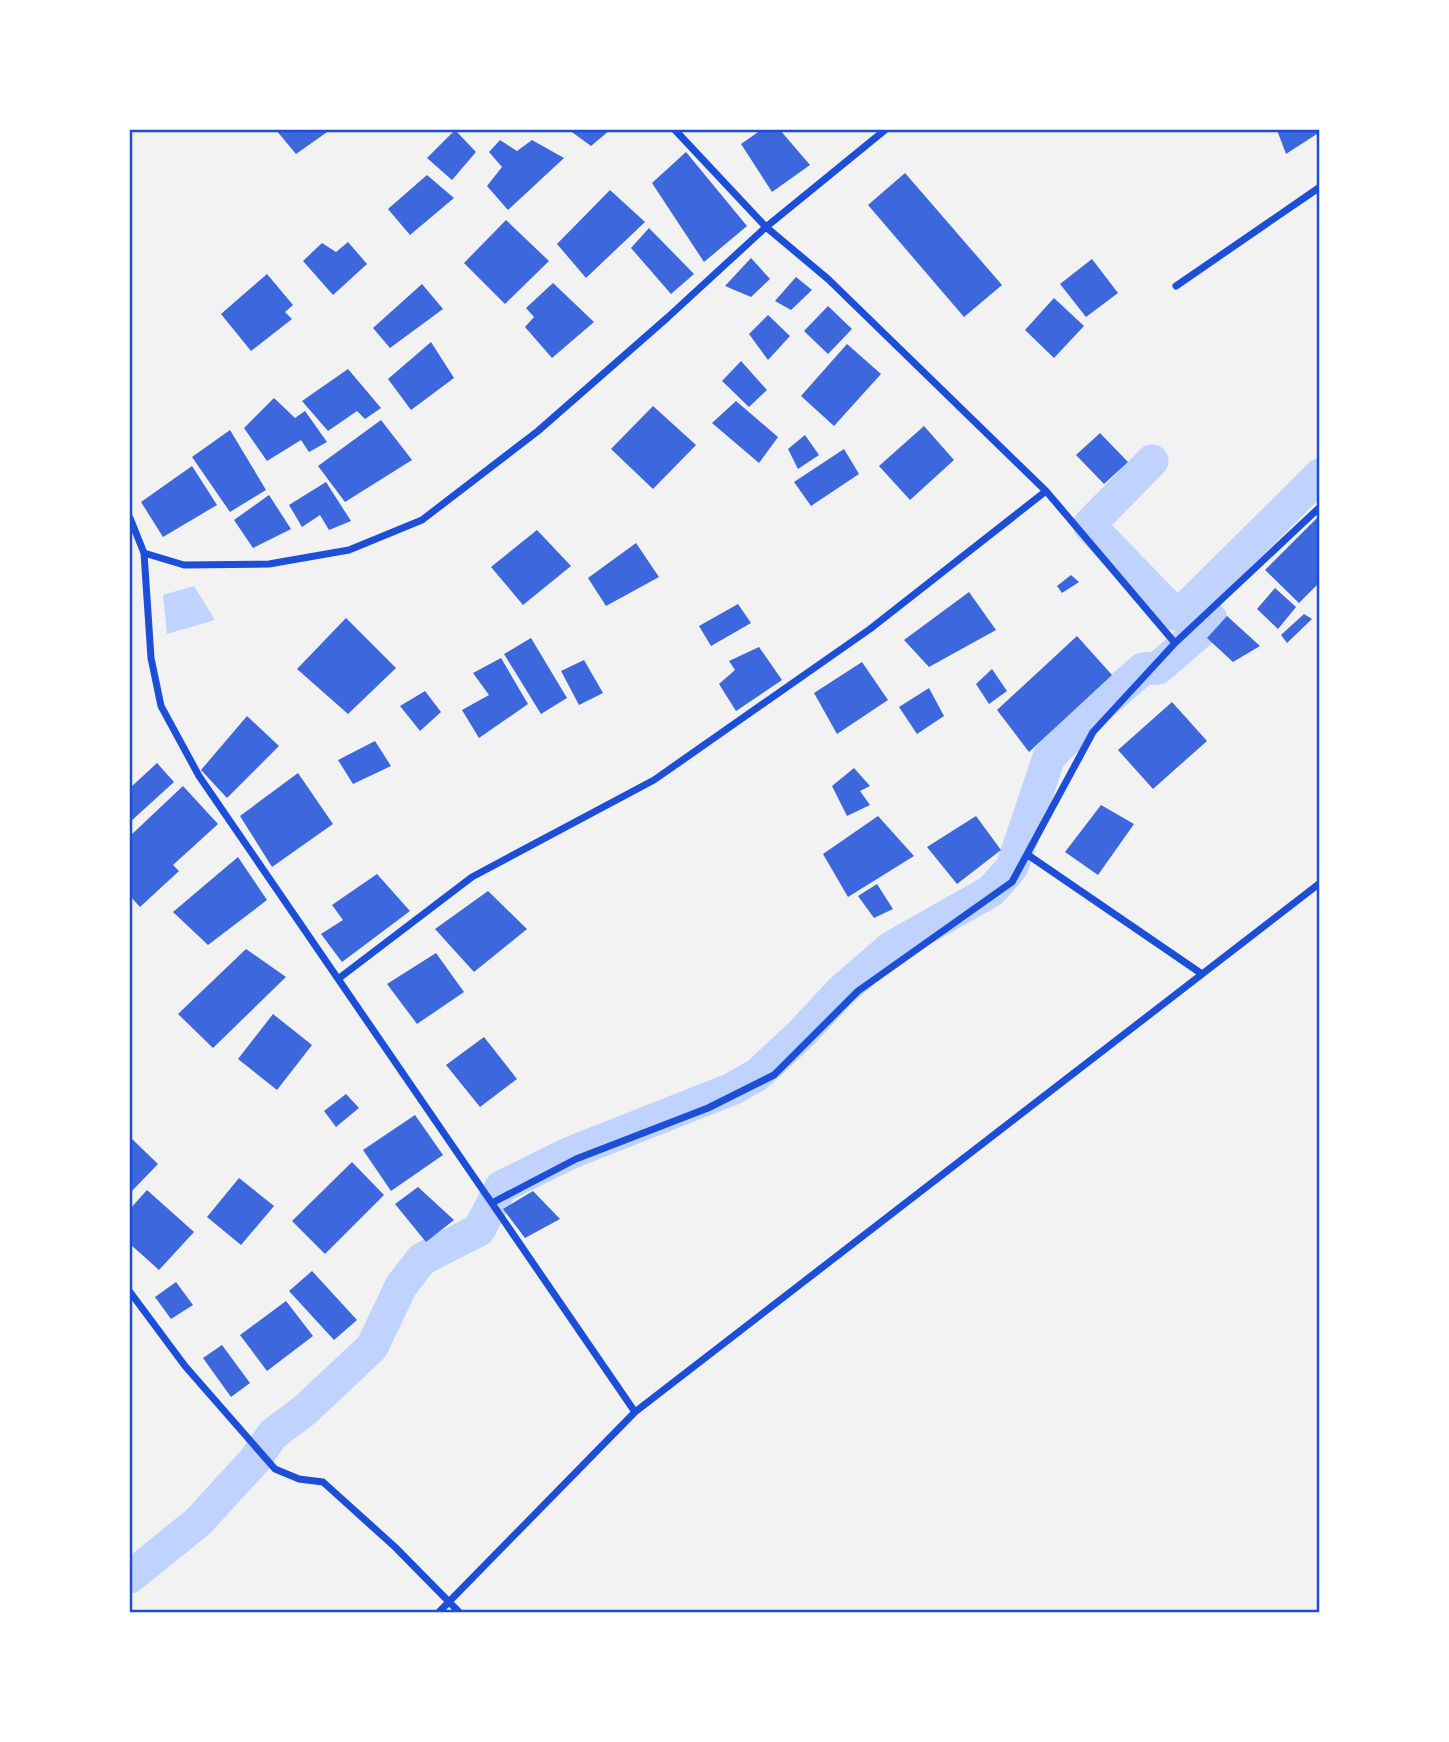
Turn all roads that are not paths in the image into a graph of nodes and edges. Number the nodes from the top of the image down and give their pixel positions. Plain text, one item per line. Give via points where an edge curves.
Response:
1 (675, 130) edge
2 (886, 130) edge
3 (1320, 187) edge
4 (765, 227) junction
5 (1176, 286) dead end
6 (1046, 491) junction
7 (1320, 507) edge
8 (130, 518) edge
9 (144, 553) junction
10 (1175, 643) junction
11 (1028, 855) junction
12 (1320, 883) edge
13 (1202, 974) junction
14 (338, 979) junction
15 (492, 1203) junction
16 (130, 1292) edge
17 (635, 1412) junction
18 (449, 1602) junction
19 (439, 1612) edge
20 (459, 1612) edge

1 - 4 street
2 - 4 street
3 - 5 street
4 - 6 street via 828,279
4 - 9 street via 538,431 422,520 349,550 269,565 184,565
6 - 10 street
6 - 14 street via 870,629 654,780 472,877
7 - 10 street
8 - 9 street
9 - 14 street via 151,658 161,706 199,776
10 - 11 street via 1093,732
11 - 13 street
11 - 15 street via 1012,882 858,991 774,1075 708,1108 576,1159
12 - 13 street
13 - 17 street
14 - 15 street
15 - 17 street
16 - 18 street via 186,1366 275,1469 323,1482
17 - 18 street
18 - 19 street
18 - 20 street

